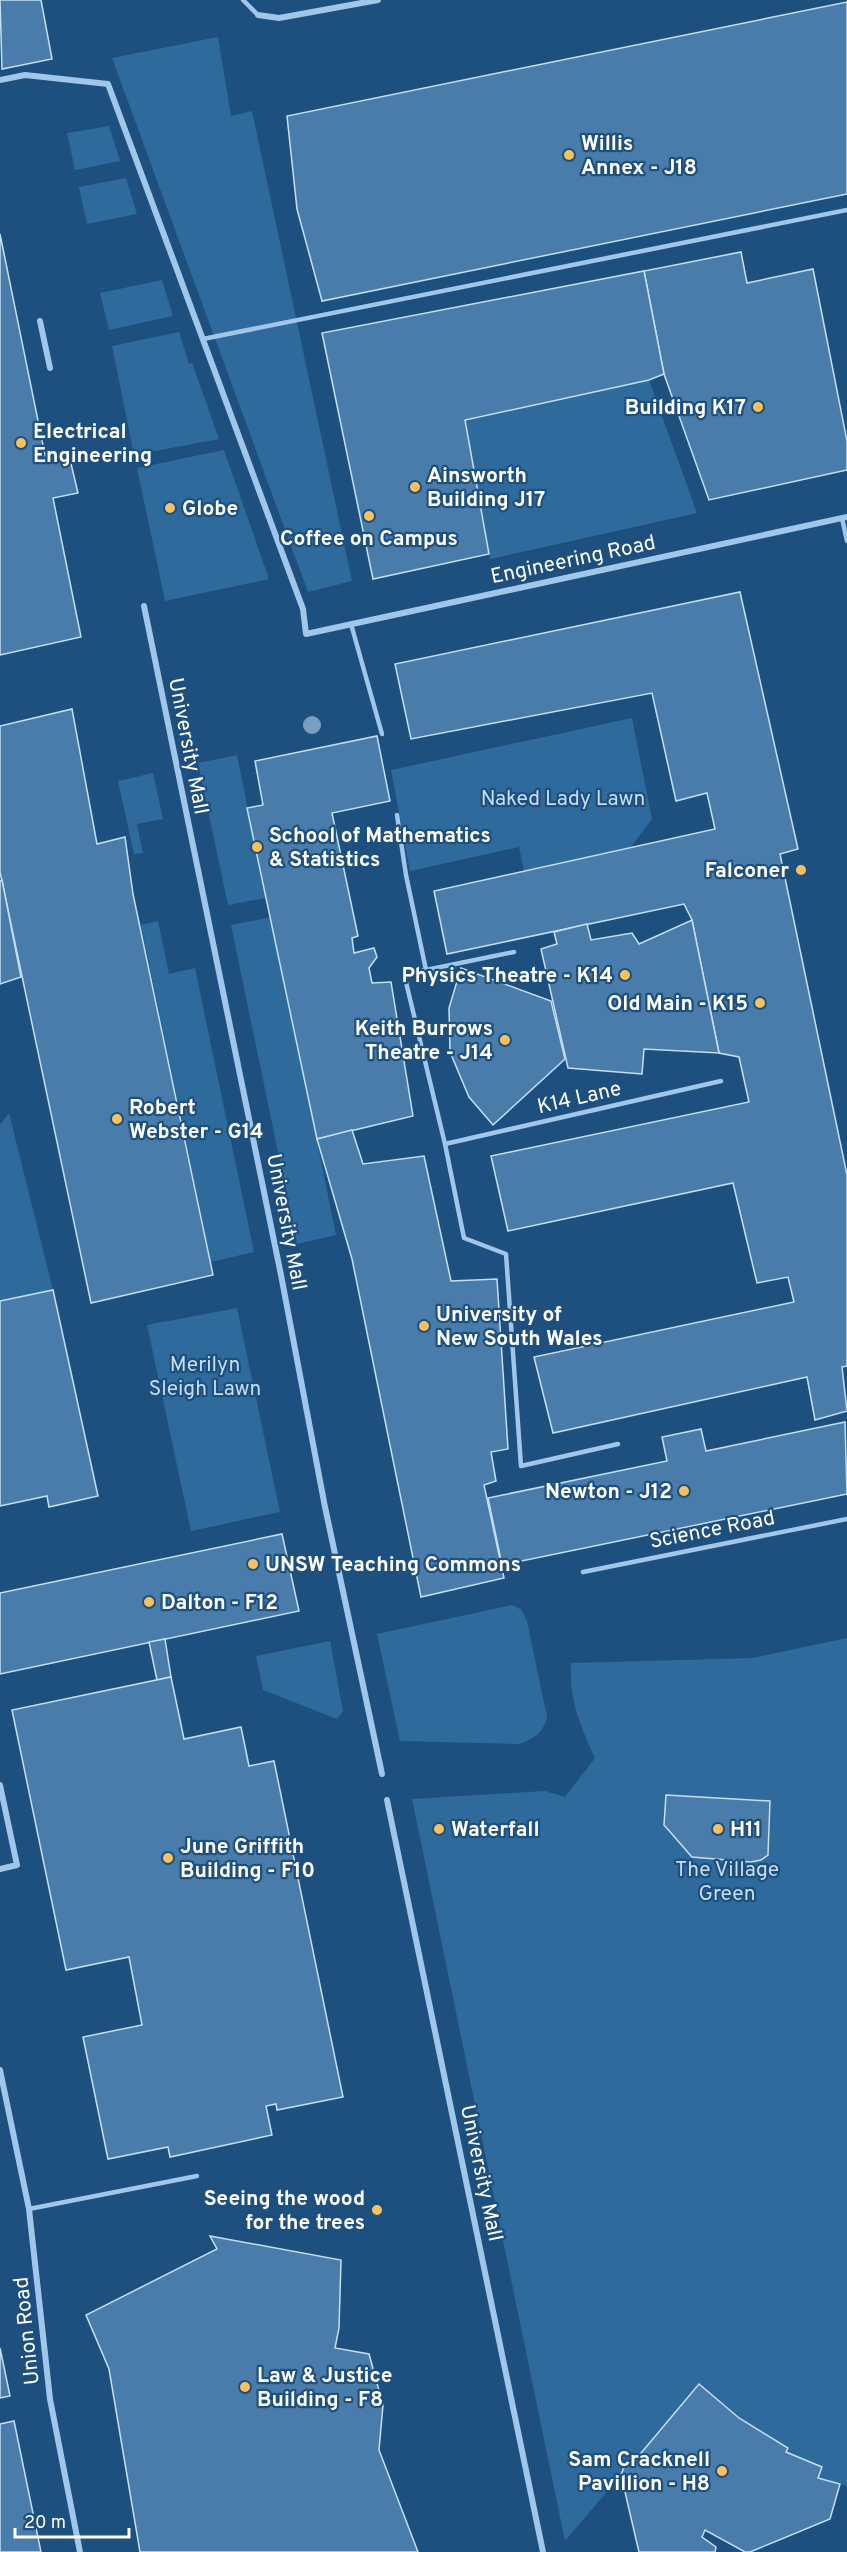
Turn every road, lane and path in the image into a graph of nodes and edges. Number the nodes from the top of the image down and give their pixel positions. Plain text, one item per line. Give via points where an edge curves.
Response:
1 (243, 0) edge
2 (378, 0) edge
3 (258, 15) joint
4 (0, 81) edge
5 (847, 210) edge
6 (40, 321) dead end
7 (203, 339) junction
8 (50, 368) dead end
9 (844, 518) edge
10 (847, 541) edge
11 (144, 606) dead end
12 (351, 624) junction
13 (382, 734) dead end
14 (397, 815) dead end
15 (514, 952) dead end
16 (426, 970) junction
17 (721, 1081) dead end
18 (445, 1144) junction
19 (618, 1444) dead end
20 (847, 1519) edge
21 (583, 1572) dead end
22 (382, 1774) dead end
23 (0, 1785) edge
24 (387, 1800) dead end
25 (0, 1869) edge
26 (0, 2070) edge
27 (197, 2176) dead end
28 (29, 2209) junction
29 (80, 2552) edge
30 (543, 2552) edge

1 - 3 lane
2 - 3 street via 279,18
4 - 7 street via 25,75 108,84
5 - 7 lane
6 - 8 street
7 - 12 street, Engineering Road via 303,609 306,634
9 - 10 lane
9 - 12 street, Engineering Road
11 - 22 street, University Mall
12 - 13 lane
14 - 16 lane
15 - 16 lane
16 - 18 lane via 404,974
17 - 18 lane, K14 Lane
18 - 19 lane via 464,1238 506,1254 521,1466
20 - 21 lane, Science Road
23 - 25 street via 16,1865
24 - 30 street, University Mall
26 - 28 street, Union Road
27 - 28 lane
28 - 29 street, Union Road via 50,2399

